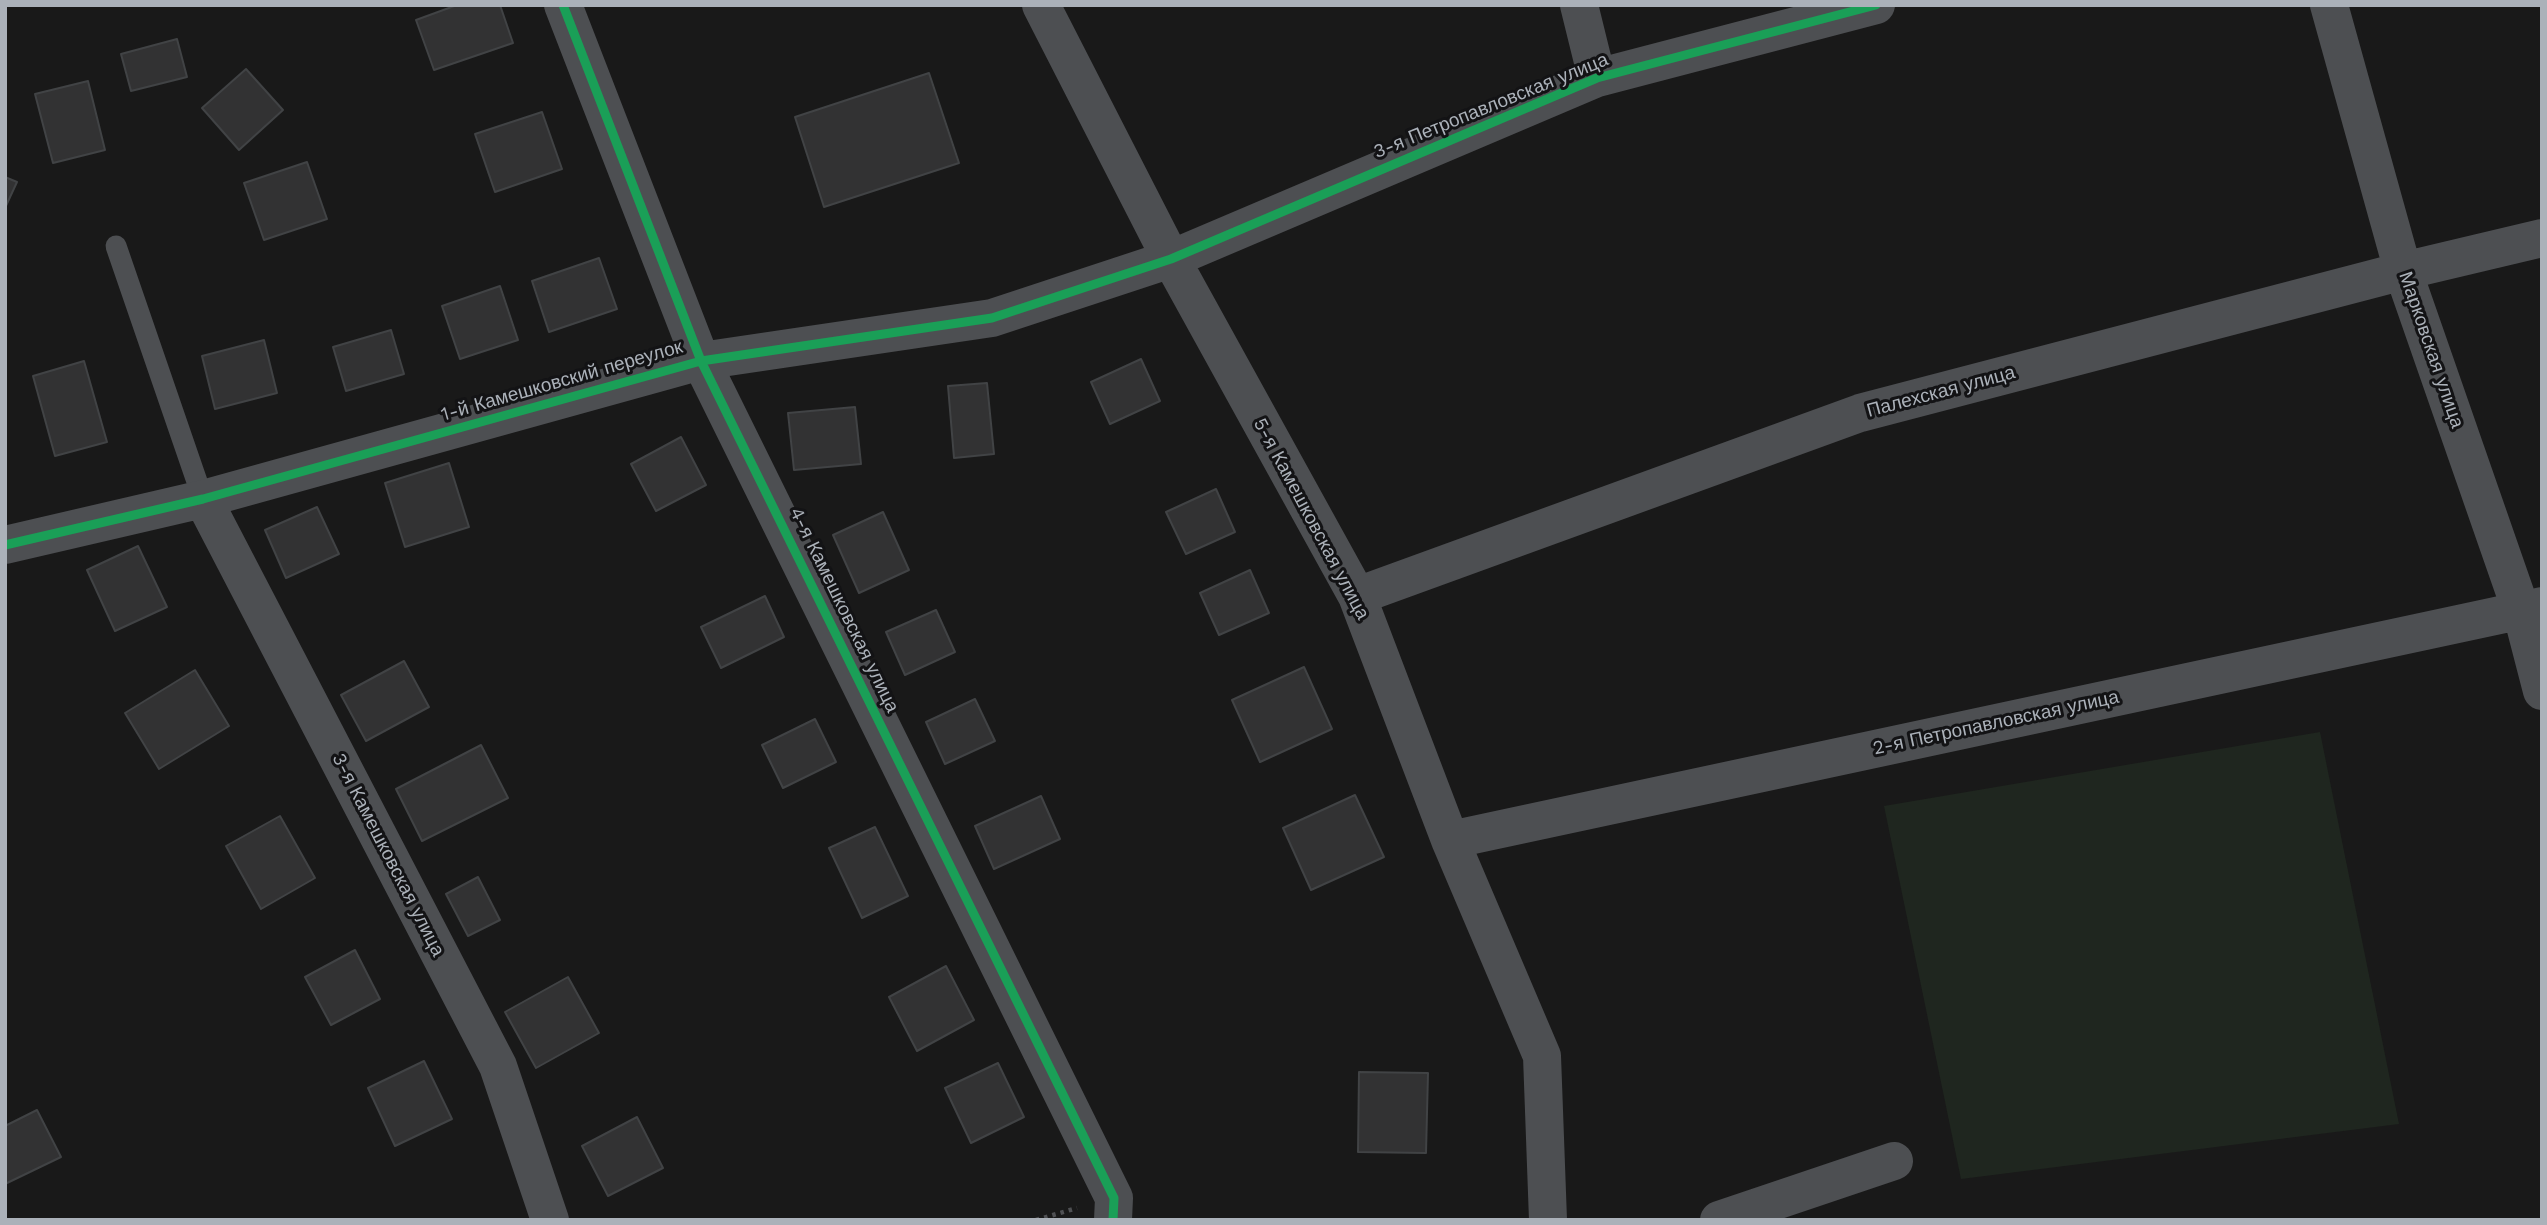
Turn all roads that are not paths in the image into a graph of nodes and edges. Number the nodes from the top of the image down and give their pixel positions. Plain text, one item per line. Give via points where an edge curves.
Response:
1 (563, 5) edge
2 (1041, 5) edge
3 (1579, 5) edge
4 (1876, 5) edge
5 (2329, 5) edge
6 (1597, 78) junction
7 (2542, 238) edge
8 (117, 246) dead end
9 (1171, 259) junction
10 (2403, 271) junction
11 (701, 361) junction
12 (203, 499) junction
13 (5, 545) edge
14 (1356, 596) junction
15 (2531, 608) edge
16 (2542, 691) edge
17 (1450, 840) junction
18 (1894, 1161) dead end
19 (550, 1220) edge
20 (1113, 1220) edge
21 (1548, 1220) edge
22 (1719, 1220) edge

1 - 11 street, 4-я Камешковская улица
2 - 9 street, 5-я Камешковская улица
3 - 6 street
4 - 6 street, 3-я Петропавловская улица
5 - 10 street, Марковская улица
6 - 9 street, 3-я Петропавловская улица
7 - 10 street, Палехская улица
8 - 12 lane
9 - 11 street, 1-й Камешковский переулок via 992,318
9 - 14 street, 5-я Камешковская улица
10 - 14 street, Палехская улица via 1860,413
10 - 15 street, Марковская улица
11 - 12 street, 1-й Камешковский переулок
11 - 20 street, 4-я Камешковская улица via 1114,1198
12 - 13 street, 1-й Камешковский переулок
12 - 19 street, 3-я Камешковская улица via 498,1066
14 - 17 street, 5-я Камешковская улица
15 - 16 street, Марковская улица
15 - 17 street, 2-я Петропавловская улица
17 - 21 street, 5-я Камешковская улица via 1542,1056
18 - 22 street

